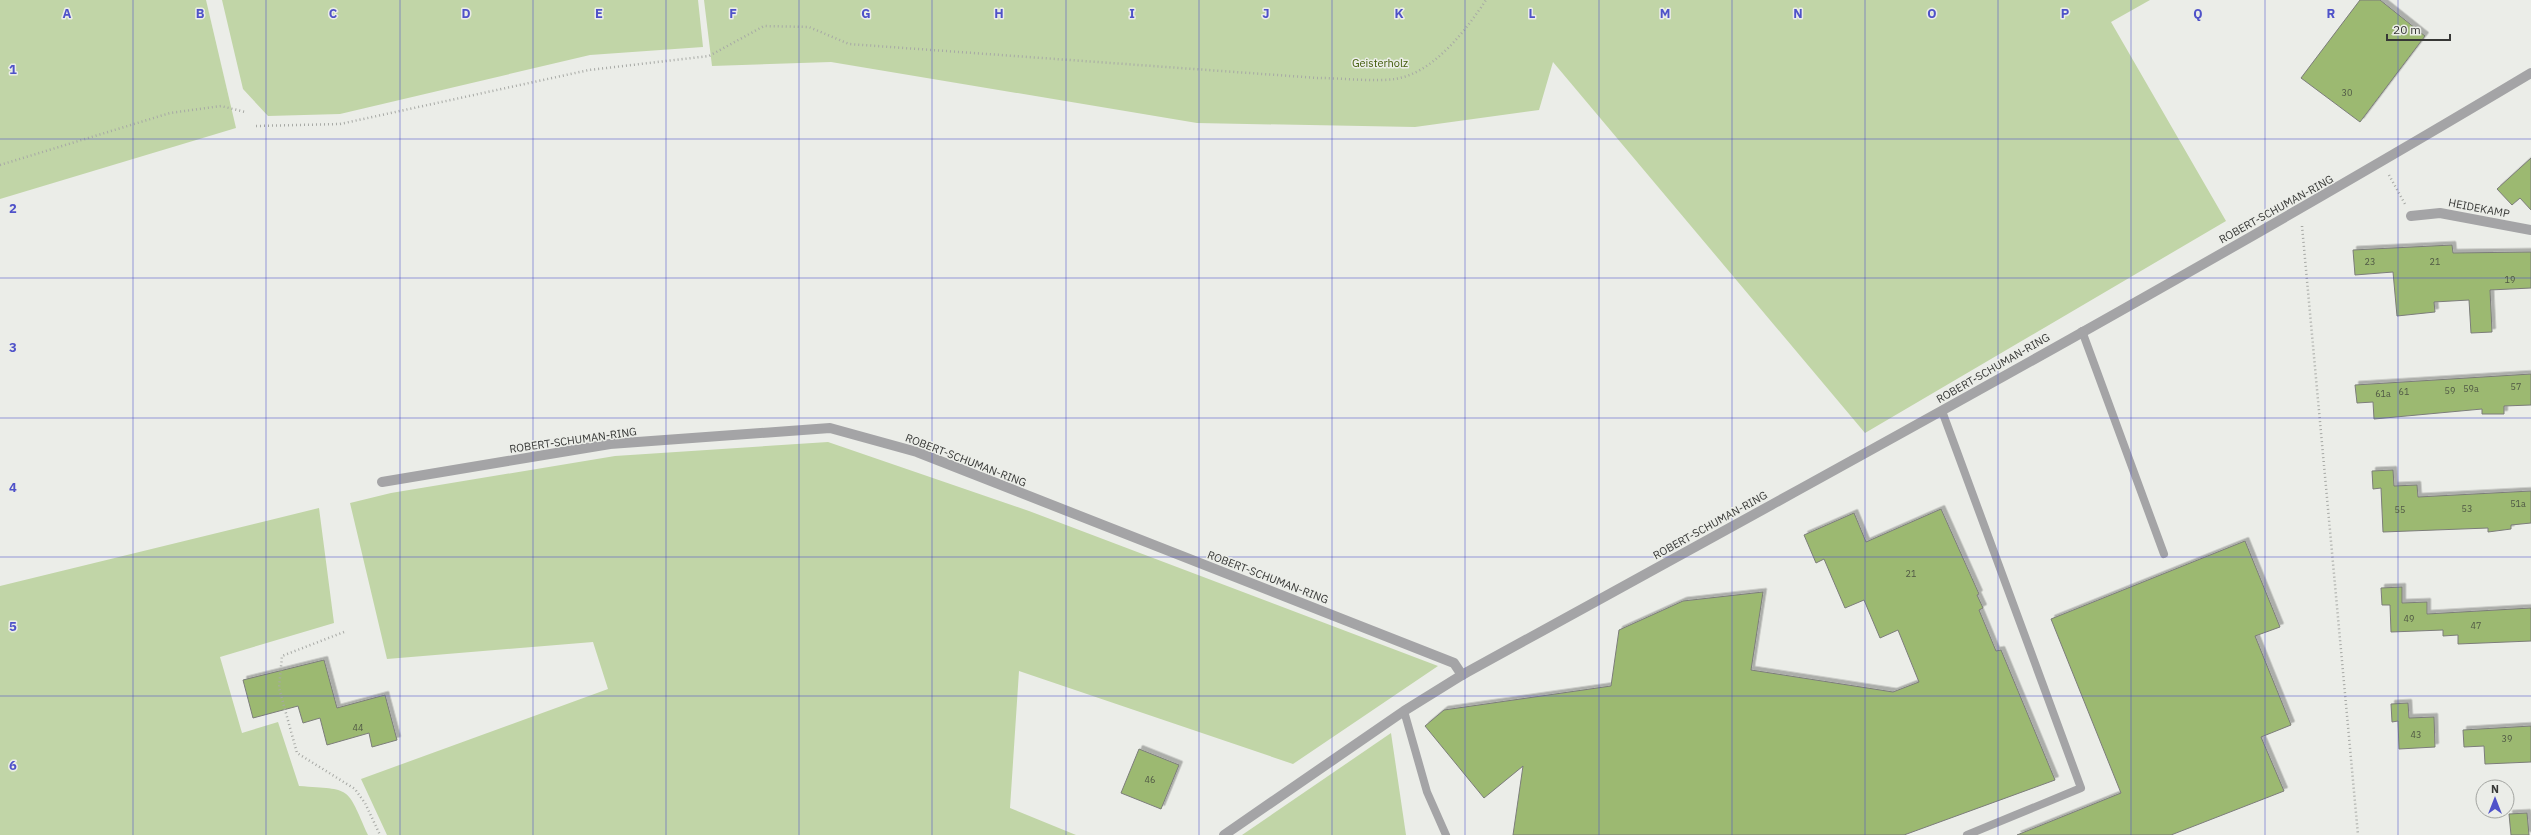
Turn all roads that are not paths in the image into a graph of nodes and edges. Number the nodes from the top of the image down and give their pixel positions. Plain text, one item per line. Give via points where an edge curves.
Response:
1 (2531, 73) edge
2 (2411, 216) road end
3 (2531, 230) edge
4 (2082, 331) junction
5 (1942, 411) junction
6 (382, 482) dead end
7 (2164, 554) dead end
8 (1462, 675) junction
9 (1404, 711) junction
10 (1224, 835) edge
11 (1446, 835) edge
12 (1967, 835) edge

1 - 4 street, ROBERT-SCHUMAN-RING via 2300,210
2 - 3 street, HEIDEKAMP via 2440,213
4 - 5 street, ROBERT-SCHUMAN-RING
4 - 7 lane
5 - 8 street, ROBERT-SCHUMAN-RING
5 - 12 lane via 2081,788
6 - 8 street, ROBERT-SCHUMAN-RING via 610,444 830,428 917,452 1454,663
8 - 9 street, ROBERT-SCHUMAN-RING
9 - 10 street, ROBERT-SCHUMAN-RING
9 - 11 lane via 1427,792

